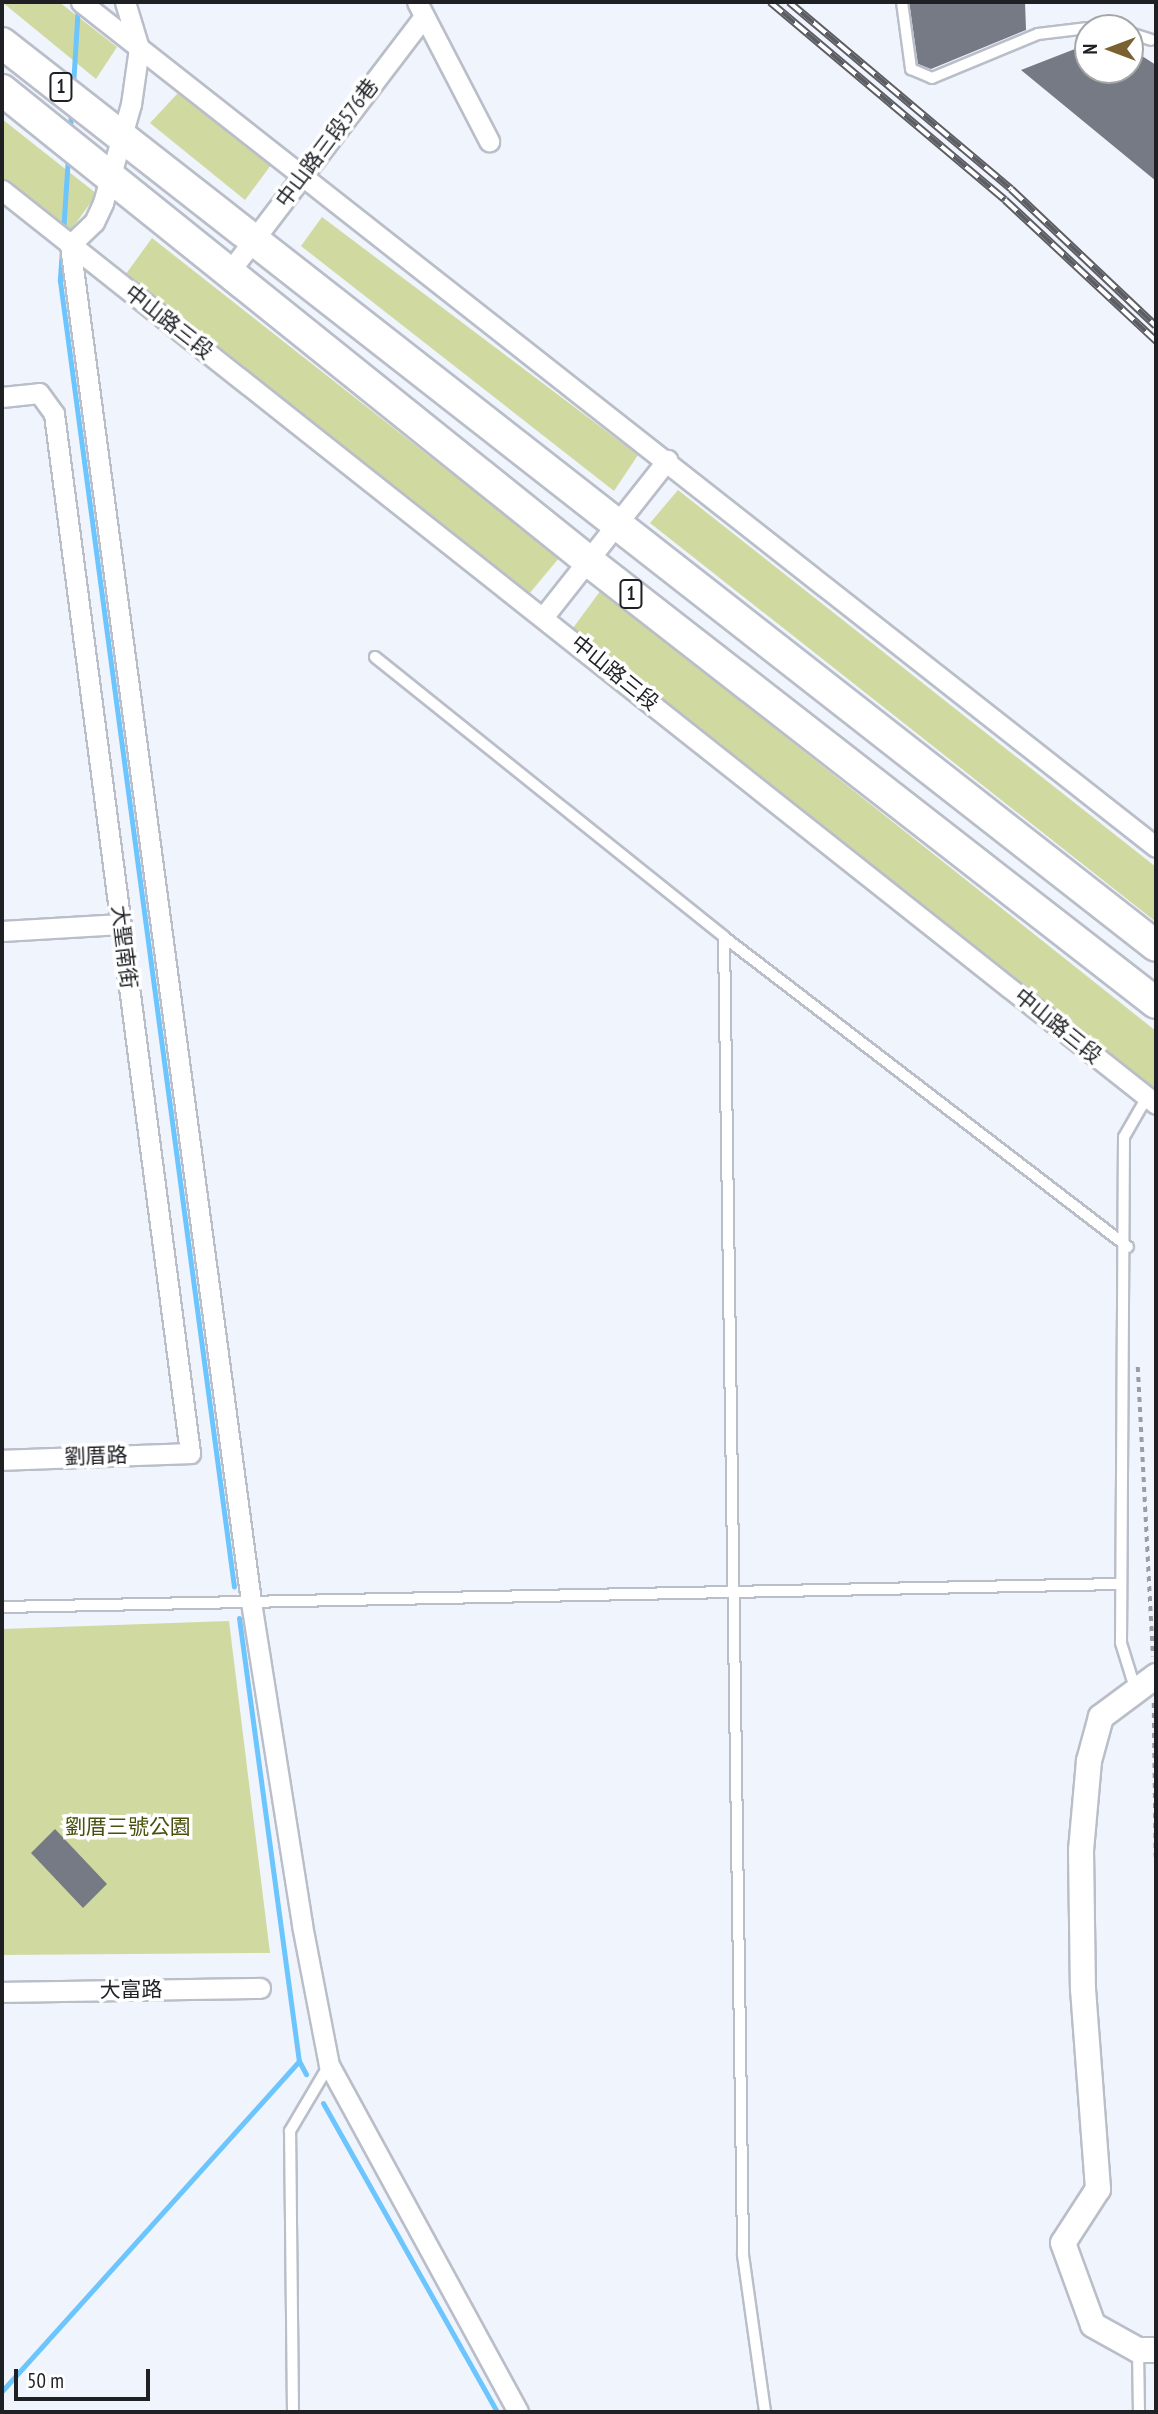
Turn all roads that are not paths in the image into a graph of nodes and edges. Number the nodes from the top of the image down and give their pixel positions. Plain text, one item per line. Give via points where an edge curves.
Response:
1 (81, 2) edge
2 (125, 2) edge
3 (902, 2) edge
4 (421, 9) edge
5 (1074, 30) edge
6 (1144, 38) edge
7 (1151, 40) dead end
8 (2, 43) edge
9 (139, 48) junction
10 (2, 90) edge
11 (120, 131) junction
12 (489, 141) dead end
13 (113, 176) junction
14 (302, 176) junction
15 (2, 190) edge
16 (255, 238) junction
17 (70, 245) junction
18 (230, 271) junction
19 (2, 397) edge
20 (667, 460) junction
21 (621, 525) junction
22 (591, 563) junction
23 (544, 616) junction
24 (374, 657) dead end
25 (1156, 847) edge
26 (121, 924) junction
27 (2, 931) edge
28 (724, 937) junction
29 (1156, 946) edge
30 (1156, 1003) edge
31 (1152, 1101) edge
32 (1128, 1247) junction
33 (190, 1452) joint
34 (2, 1460) edge
35 (1121, 1584) junction
36 (733, 1590) junction
37 (250, 1602) junction
38 (2, 1607) edge
39 (1148, 1680) edge
40 (260, 1988) dead end
41 (2, 1993) edge
42 (329, 2065) junction
43 (1147, 2350) edge
44 (293, 2412) edge
45 (518, 2412) edge
46 (765, 2412) edge
47 (1139, 2412) edge

1 - 9 street
2 - 9 street
3 - 5 lane via 911,69 932,78 1038,34
4 - 12 street, 中山路三段576巷
4 - 14 street, 中山路三段576巷
6 - 7 lane
8 - 11 main road, 1
9 - 11 street
9 - 14 street
10 - 13 main road, 1
11 - 13 street
11 - 16 main road, 1
13 - 17 street via 94,222
13 - 18 main road, 1
14 - 16 street, 中山路三段576巷
14 - 20 street
15 - 17 street, 中山路三段
16 - 18 street, 中山路三段576巷
16 - 21 main road, 1
17 - 23 street, 中山路三段
17 - 37 street
18 - 22 main road, 1
19 - 26 street, 大聖南街 via 39,393 50,401
20 - 21 street
20 - 25 street
21 - 22 street
21 - 29 main road, 1
22 - 23 street
22 - 30 main road, 1
23 - 31 street, 中山路三段
24 - 28 lane
26 - 27 street
26 - 33 street, 大聖南街
28 - 32 lane
28 - 36 lane
31 - 32 lane via 1124,1137
32 - 35 lane
33 - 34 street, 劉厝路
35 - 36 lane
35 - 39 lane via 1121,1643
36 - 37 lane
36 - 46 lane via 743,2255
37 - 38 lane
37 - 42 street
39 - 43 street via 1101,1717 1089,1761 1081,1850 1083,1989 1098,2189 1063,2243 1093,2325
40 - 41 street, 大富路
42 - 44 lane via 290,2131
42 - 45 street
43 - 47 lane

